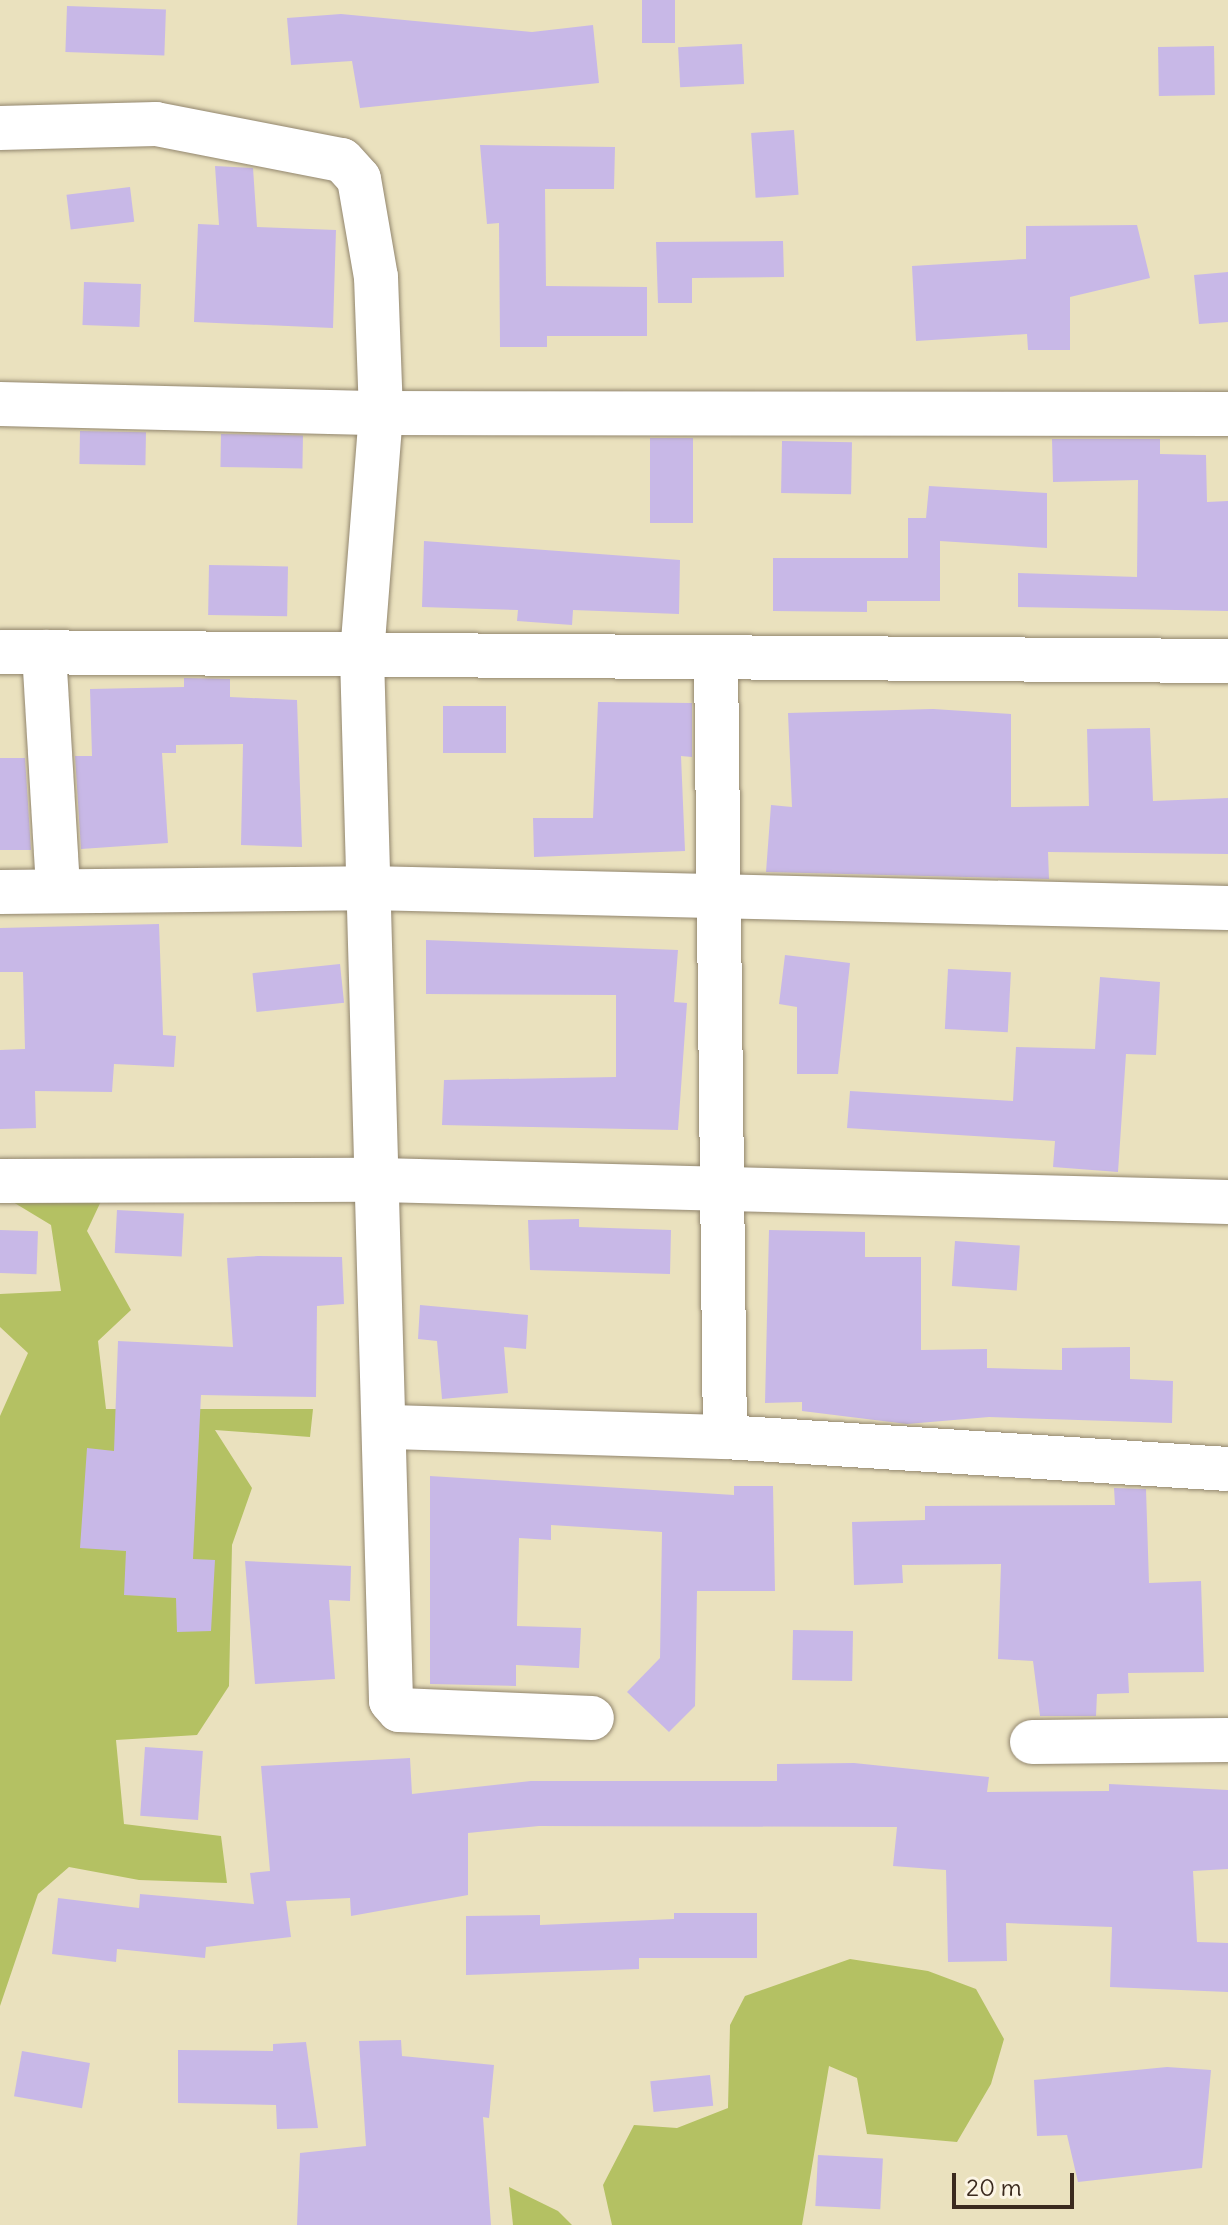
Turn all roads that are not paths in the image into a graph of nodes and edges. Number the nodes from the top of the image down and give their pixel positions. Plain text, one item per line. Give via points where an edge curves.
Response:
1 (0, 128) edge
2 (0, 404) edge
3 (381, 413) junction
4 (1228, 414) edge
5 (0, 652) edge
6 (44, 652) junction
7 (362, 656) junction
8 (716, 658) junction
9 (1228, 661) edge
10 (367, 888) junction
11 (58, 891) junction
12 (0, 892) edge
13 (718, 896) junction
14 (1228, 908) edge
15 (379, 1180) junction
16 (0, 1181) edge
17 (722, 1188) junction
18 (1228, 1202) edge
19 (388, 1427) junction
20 (725, 1437) junction
21 (1228, 1469) edge
22 (592, 1718) dead end
23 (1228, 1740) edge
24 (1032, 1742) dead end

1 - 3 street via 156,124 342,160 359,179 376,277
2 - 3 street
3 - 4 street
3 - 7 street
5 - 6 street
6 - 7 street
6 - 11 street
7 - 8 street
7 - 10 street
8 - 9 street
8 - 13 street
10 - 11 street
10 - 13 street
10 - 15 street
11 - 12 street
13 - 14 street
13 - 17 street
15 - 16 street
15 - 17 street
15 - 19 street
17 - 18 street
17 - 20 street
19 - 20 street
19 - 22 street via 394,1707
20 - 21 street
23 - 24 street

